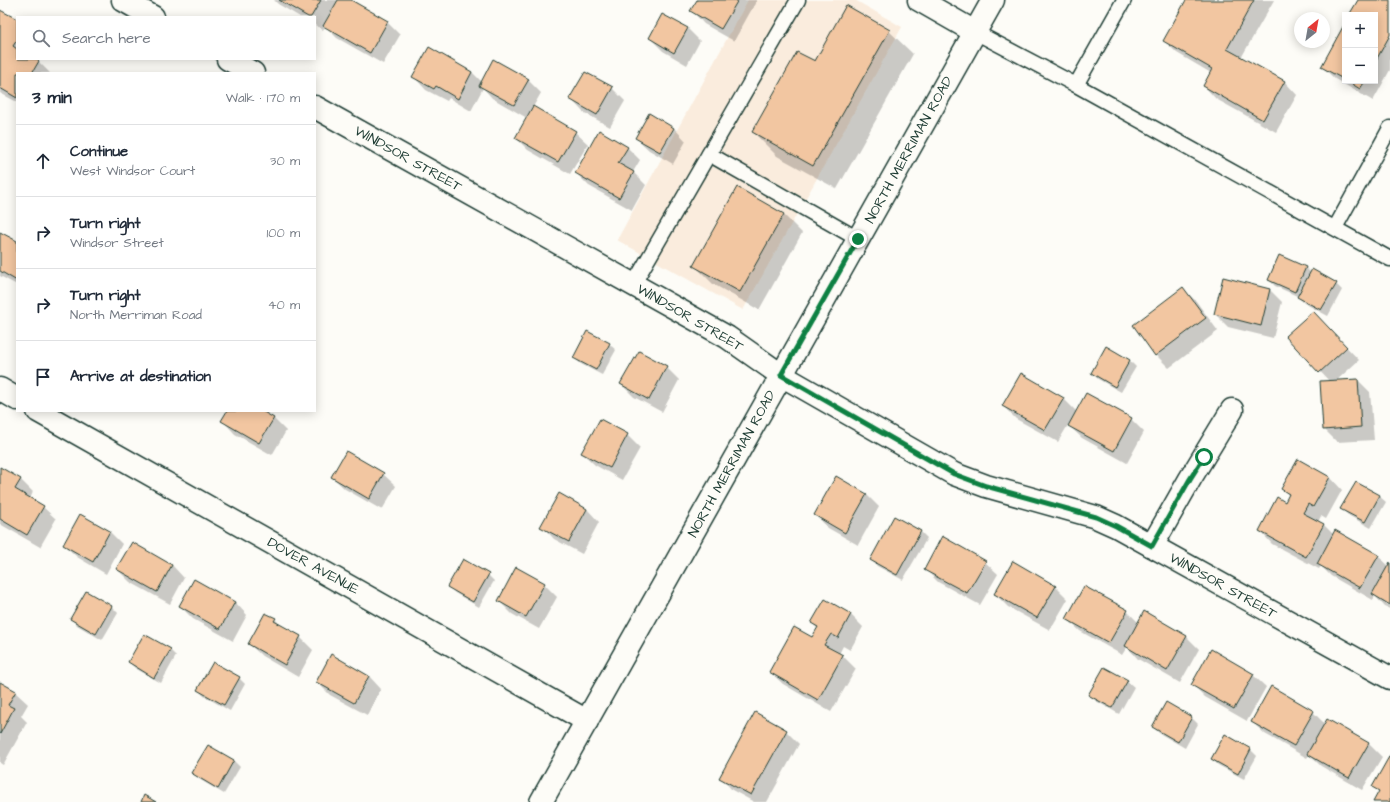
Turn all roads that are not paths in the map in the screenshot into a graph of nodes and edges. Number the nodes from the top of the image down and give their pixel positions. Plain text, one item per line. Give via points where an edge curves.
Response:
1 (123, 0) edge
2 (798, 0) edge
3 (919, 0) edge
4 (993, 0) edge
5 (1124, 0) edge
6 (152, 16) edge
7 (975, 32) junction
8 (230, 60) edge
9 (251, 72) edge
10 (1076, 85) junction
11 (316, 109) edge
12 (1390, 128) edge
13 (709, 154) junction
14 (1335, 228) junction
15 (858, 239) junction
16 (1390, 259) edge
17 (633, 285) junction
18 (781, 375) junction
19 (0, 390) edge
20 (16, 398) edge
21 (1232, 410) dead end
22 (40, 412) edge
23 (1152, 546) junction
24 (1390, 678) edge
25 (587, 721) junction
26 (542, 802) edge

1 - 6 street
2 - 13 lane
3 - 7 street
4 - 7 street, NORTH MERRIMAN ROAD
5 - 10 lane
7 - 10 lane
7 - 15 street, NORTH MERRIMAN ROAD
8 - 9 street
10 - 14 lane
11 - 17 street, WINDSOR STREET
12 - 14 lane
13 - 15 lane
13 - 17 lane
14 - 16 lane
15 - 18 street, NORTH MERRIMAN ROAD
17 - 18 street, WINDSOR STREET via 728,337
18 - 23 street, WINDSOR STREET via 954,474 986,486 1096,517
18 - 25 street, NORTH MERRIMAN ROAD
19 - 20 street
21 - 23 street
22 - 25 street, DOVER AVENUE
23 - 24 street, WINDSOR STREET
25 - 26 street, NORTH MERRIMAN ROAD

